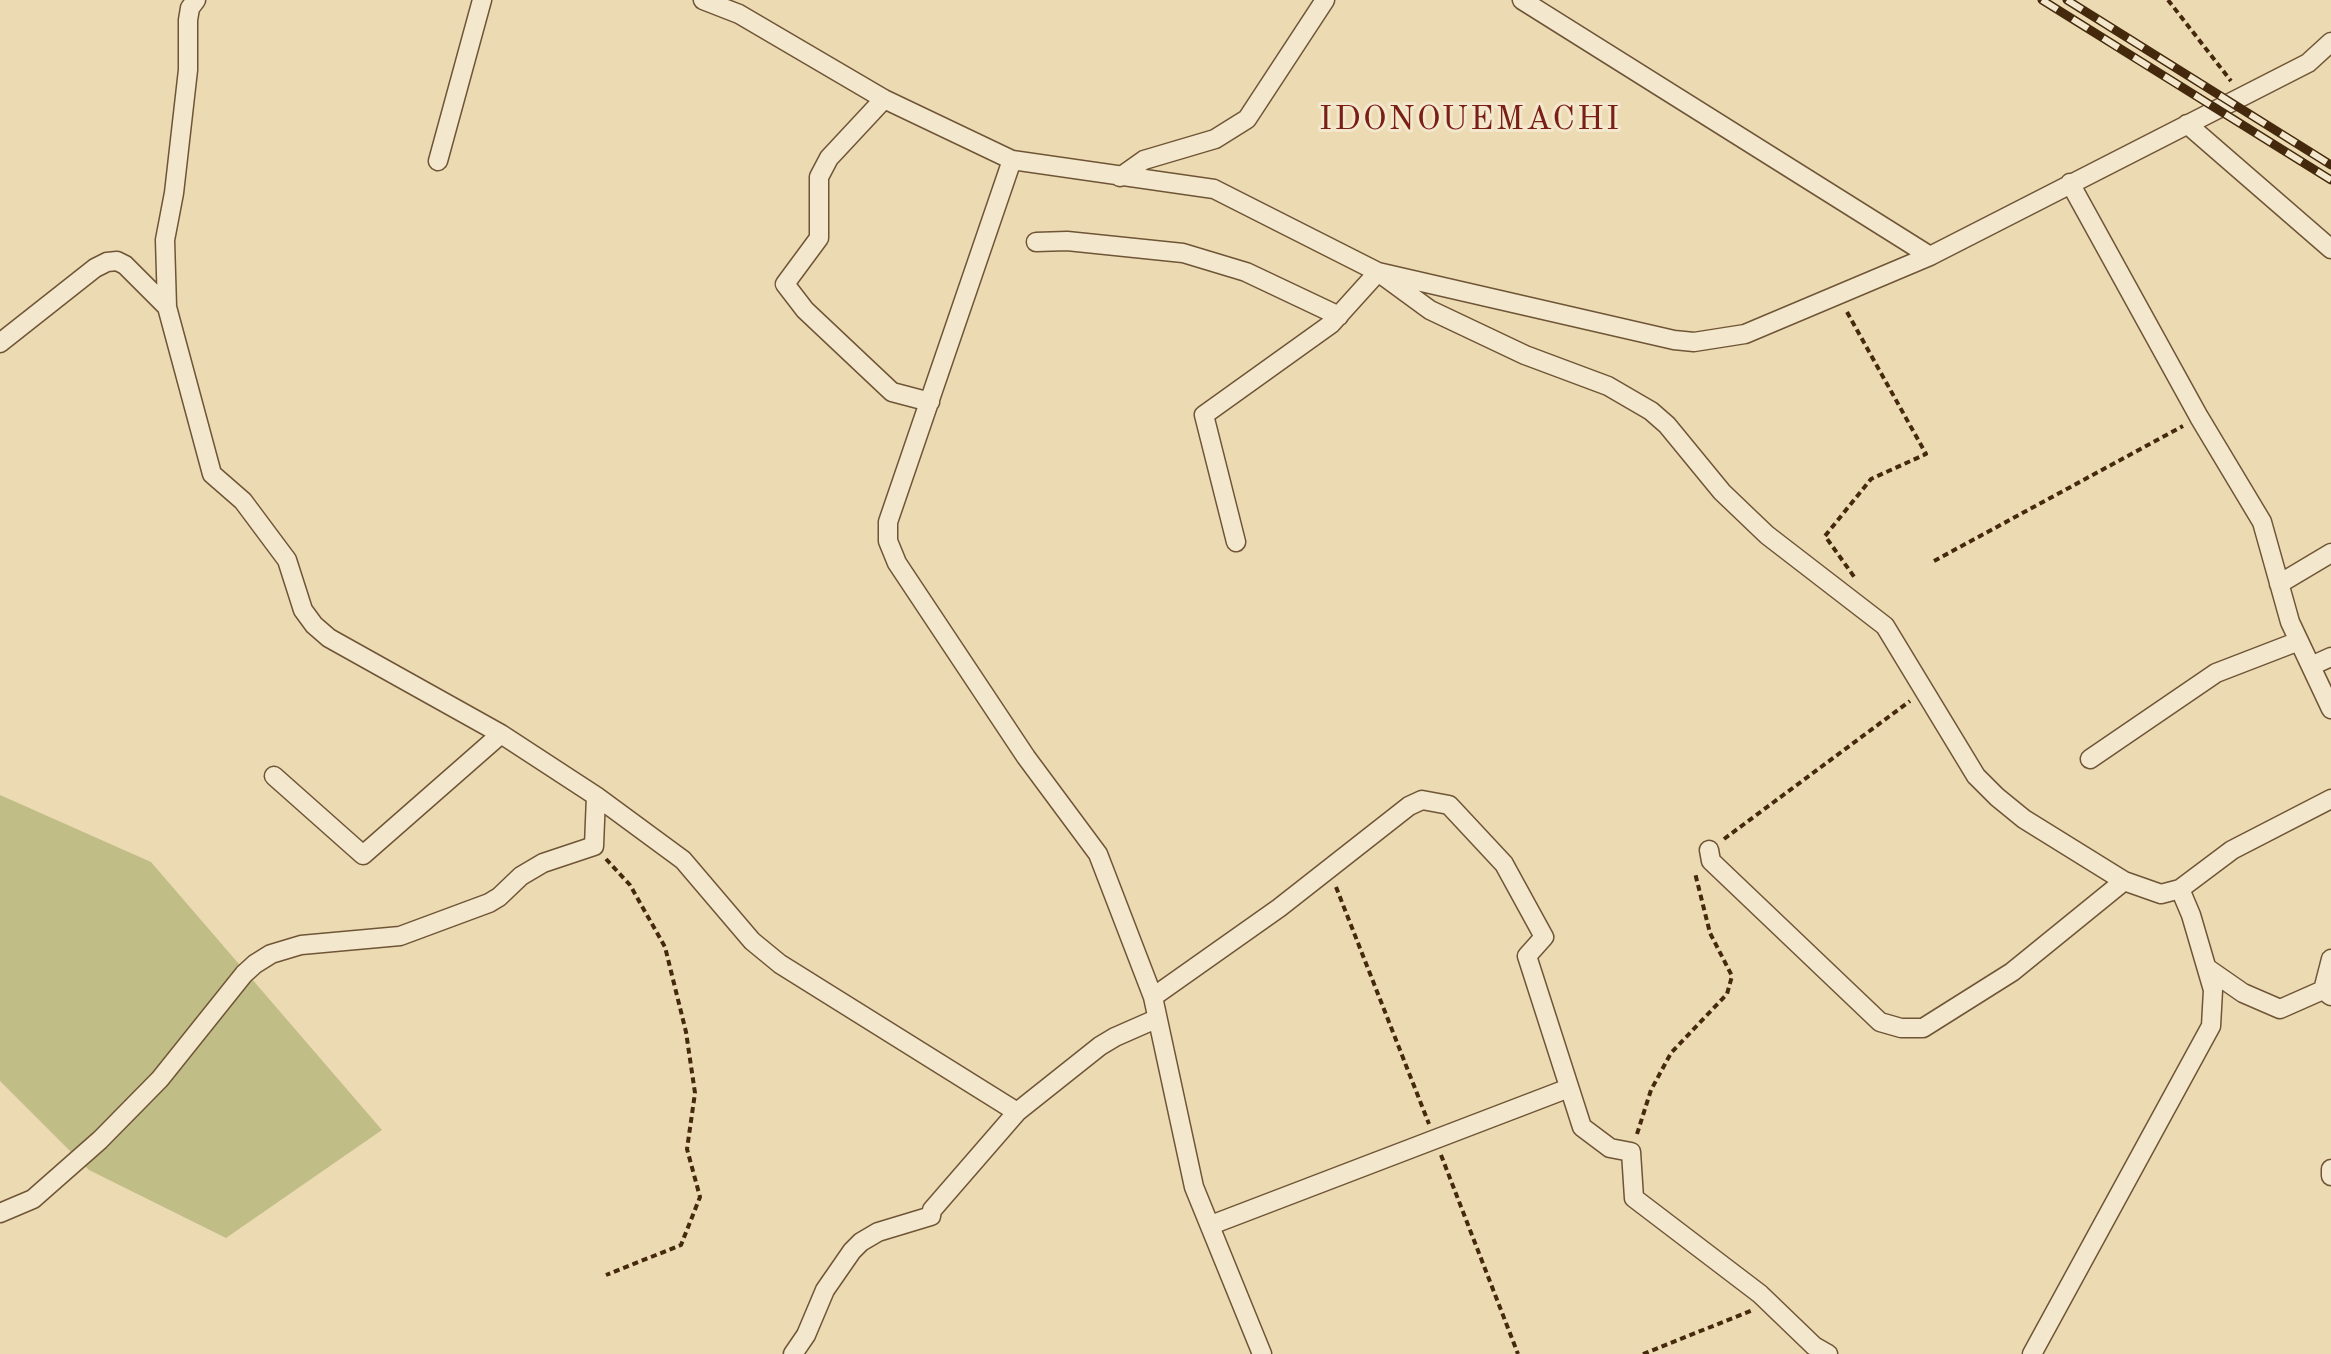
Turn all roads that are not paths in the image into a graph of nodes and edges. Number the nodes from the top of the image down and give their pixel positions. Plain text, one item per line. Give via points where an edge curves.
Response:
1 (196, 0) edge
2 (482, 0) edge
3 (703, 0) edge
4 (1325, 0) edge
5 (1522, 0) edge
6 (2331, 42) edge
7 (884, 99) junction
8 (2187, 124) junction
9 (1012, 160) junction
10 (438, 161) dead end
11 (1120, 177) junction
12 (2070, 183) junction
13 (1036, 242) dead end
14 (2331, 249) edge
15 (1930, 256) junction
16 (1378, 272) junction
17 (167, 307) junction
18 (1339, 316) junction
19 (0, 343) edge
20 (930, 402) junction
21 (1236, 542) dead end
22 (2331, 553) edge
23 (2279, 584) junction
24 (2299, 641) junction
25 (2331, 657) edge
26 (2311, 666) junction
27 (2331, 709) edge
28 (501, 734) junction
29 (2090, 759) dead end
30 (274, 776) dead end
31 (596, 796) junction
32 (2331, 799) edge
33 (1709, 850) dead end
34 (2124, 881) junction
35 (2180, 889) junction
36 (2331, 959) edge
37 (2207, 968) junction
38 (2327, 993) edge
39 (1153, 997) junction
40 (1156, 1019) junction
41 (1569, 1088) junction
42 (1017, 1112) junction
43 (2331, 1169) edge
44 (2331, 1176) edge
45 (0, 1213) edge
46 (1211, 1225) junction
47 (793, 1354) edge
48 (1262, 1354) edge
49 (1828, 1354) edge
50 (2032, 1354) edge

1 - 17 street via 188,20 188,70 165,240
2 - 10 street
3 - 7 street via 739,14
4 - 11 street via 1247,119 1215,139 1144,160
5 - 15 street
6 - 8 street via 2308,63
7 - 9 street
7 - 20 street via 829,158 819,177 819,238 785,284 805,310 892,392
8 - 12 street
8 - 14 street
9 - 11 street
9 - 20 street
11 - 16 street via 1214,189
12 - 15 street
12 - 23 street via 2262,522
13 - 18 street via 1183,253 1246,272
15 - 16 street via 1745,334 1694,342
16 - 18 street
16 - 34 street via 1430,310 1525,355 1608,386 1651,411 1767,535 1885,626 1976,776 1997,797
17 - 19 street via 125,265 107,262
17 - 28 street via 212,474 243,501 279,548 314,625
18 - 21 street via 1204,415
20 - 39 street via 888,522 892,552 1026,757 1098,854
22 - 23 street
23 - 24 street
24 - 26 street
24 - 29 street via 2216,673
25 - 26 street
26 - 27 street
28 - 30 street via 363,855
28 - 31 street
31 - 42 street via 683,860 752,941 780,964
31 - 45 street via 594,846 543,863 489,903 400,936 301,945 271,954 244,974 160,1079 100,1140 33,1199
32 - 35 street via 2232,850
33 - 34 street via 1711,861 1880,1022 1901,1028 1923,1028 2012,972
34 - 35 street via 2161,894
35 - 37 street
36 - 38 street
37 - 38 street via 2243,993 2280,1009
37 - 50 street via 2213,990 2211,1026
39 - 40 street
39 - 41 street via 1279,908 1409,806 1422,800 1449,805 1504,864 1544,937 1527,956
40 - 42 street via 1100,1046
40 - 46 street via 1194,1187
41 - 46 street
41 - 49 street via 1582,1127 1610,1148 1631,1152 1634,1198
42 - 47 street via 931,1216 870,1235 852,1251 825,1290
43 - 44 street
46 - 48 street

